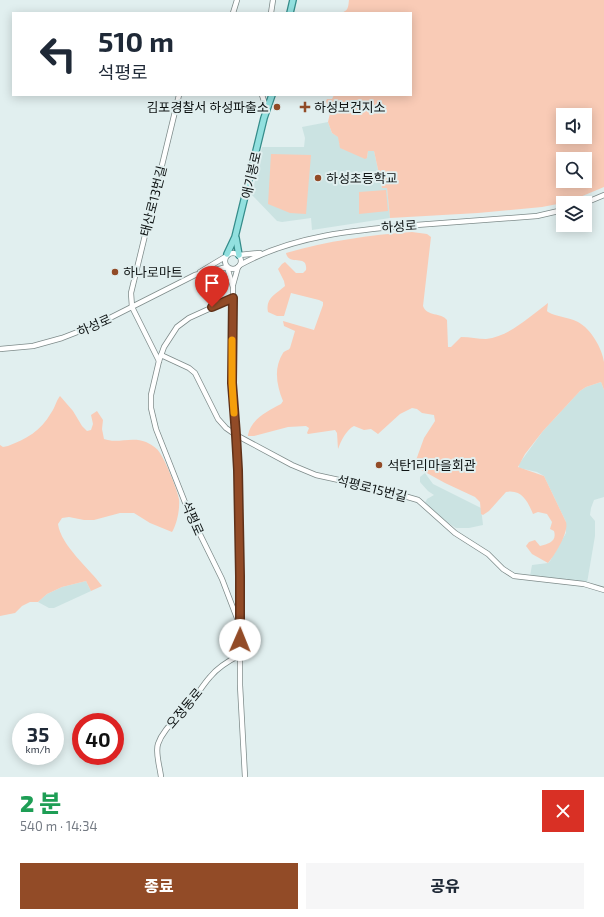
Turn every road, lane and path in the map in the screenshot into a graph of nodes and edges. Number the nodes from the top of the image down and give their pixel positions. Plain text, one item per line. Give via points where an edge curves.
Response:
1 (236, 0) edge
2 (273, 0) edge
3 (293, 0) edge
4 (233, 12) edge
5 (271, 12) edge
6 (290, 12) edge
7 (179, 96) edge
8 (262, 96) edge
9 (272, 96) edge
10 (267, 110) junction
11 (604, 195) edge
12 (592, 200) edge
13 (556, 212) edge
14 (236, 238) junction
15 (264, 253) junction
16 (239, 255) junction
17 (226, 256) junction
18 (239, 266) junction
19 (227, 267) junction
20 (195, 275) junction
21 (233, 287) junction
22 (233, 298) junction
23 (132, 307) junction
24 (0, 349) edge
25 (161, 355) junction
26 (159, 361) junction
27 (236, 435) junction
28 (604, 590) edge
29 (240, 626) junction
30 (240, 655) junction
31 (161, 777) edge
32 (245, 777) edge

1 - 4 street
2 - 5 street
3 - 6 main road
7 - 23 street, 태산로13번길 via 131,293
8 - 10 street
9 - 10 main road, 애기봉로
10 - 14 main road, 애기봉로
11 - 12 street
13 - 15 street, 하성로 via 537,216 346,232 305,240
14 - 16 main road
14 - 17 main road, 애기봉로
15 - 16 street
15 - 18 street, 하성로
16 - 17 street via 232,252
16 - 18 street
17 - 19 street via 224,262
17 - 20 street
18 - 19 street via 233,269
18 - 21 street
19 - 20 street, 하성로
19 - 21 street
20 - 23 street, 하성로
21 - 22 street
22 - 25 street, 석평로 via 182,322 172,333
22 - 27 street via 232,383
23 - 24 street, 하성로 via 62,338 33,346
23 - 26 street
25 - 26 street, 석평로
25 - 27 street, 석평로15번길 via 195,373 218,419
26 - 29 street, 석평로 via 151,395 153,418 188,510 222,579
27 - 28 street, 석평로15번길 via 316,475 418,500 455,533 488,554 514,576 584,584
27 - 29 street
29 - 30 street, 석평로
30 - 31 street, 오정동로 via 211,676 188,707 164,732 157,751
30 - 32 street, 석평로

